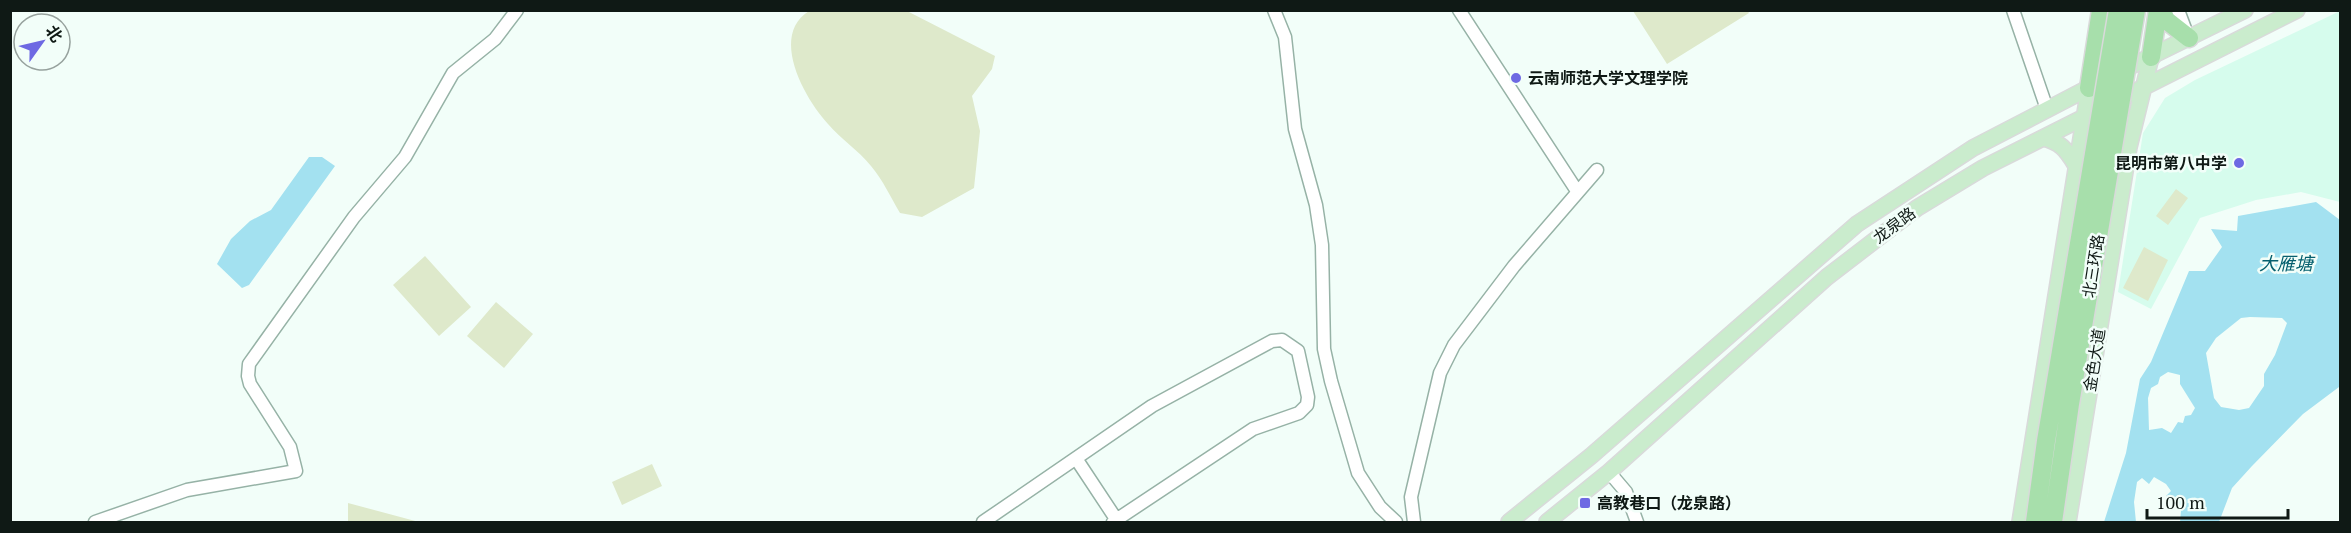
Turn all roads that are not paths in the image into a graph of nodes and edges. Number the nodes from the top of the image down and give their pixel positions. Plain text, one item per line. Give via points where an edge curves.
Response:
1 (517, 10) edge
2 (1274, 10) edge
3 (1459, 10) edge
4 (2013, 10) edge
5 (2101, 10) edge
6 (2118, 10) edge
7 (2136, 10) edge
8 (2159, 10) edge
9 (2178, 10) edge
10 (2245, 10) edge
11 (2297, 10) edge
12 (2189, 38) junction
13 (2151, 57) junction
14 (2143, 86) junction
15 (2089, 88) junction
16 (2047, 109) junction
17 (2083, 117) junction
18 (2043, 138) junction
19 (2075, 164) junction
20 (1597, 170) dead end
21 (1577, 191) junction
22 (2069, 214) junction
23 (2116, 222) junction
24 (1077, 460) junction
25 (1610, 472) junction
26 (94, 522) edge
27 (983, 522) edge
28 (1116, 522) edge
29 (1396, 522) edge
30 (1414, 522) edge
31 (1509, 522) edge
32 (1547, 522) edge
33 (1637, 522) edge
34 (2020, 522) edge
35 (2035, 522) edge
36 (2053, 522) edge
37 (2068, 522) edge

1 - 26 street via 495,39 453,73 405,158 354,217 249,364 250,384 290,447 296,471 187,490
2 - 29 street via 1285,37 1295,129 1316,205 1322,244 1324,349 1331,381 1358,473 1380,507
3 - 21 street
4 - 16 street
5 - 15 highway
6 - 35 highway, 北三环路, bridge
7 - 36 highway, 北三环路, bridge
8 - 12 highway
8 - 13 highway
9 - 12 street
10 - 12 main road, 龙泉路
11 - 14 main road, 龙泉路
12 - 13 main road, 龙泉路
13 - 14 main road, 金色大道
13 - 15 main road, 龙泉路
14 - 17 main road, 龙泉路
14 - 23 main road, 金色大道
15 - 16 main road, 龙泉路
15 - 17 main road
16 - 31 main road, 龙泉路 via 1939,168 1857,224 1591,456
17 - 18 main road, 龙泉路
17 - 19 main road
18 - 19 main road via 2056,141
18 - 25 main road, 龙泉路 via 1917,207 1827,277
19 - 22 main road
20 - 21 street
21 - 30 street via 1467,327 1440,373 1411,497
22 - 23 main road via 2080,204 2095,202 2109,208
22 - 34 main road
23 - 37 main road, 金色大道
24 - 27 street
24 - 28 street
24 - 28 street via 1152,406 1272,341 1282,340 1298,351 1307,405 1299,412 1252,429
25 - 32 main road, 龙泉路
25 - 33 street via 1626,492

